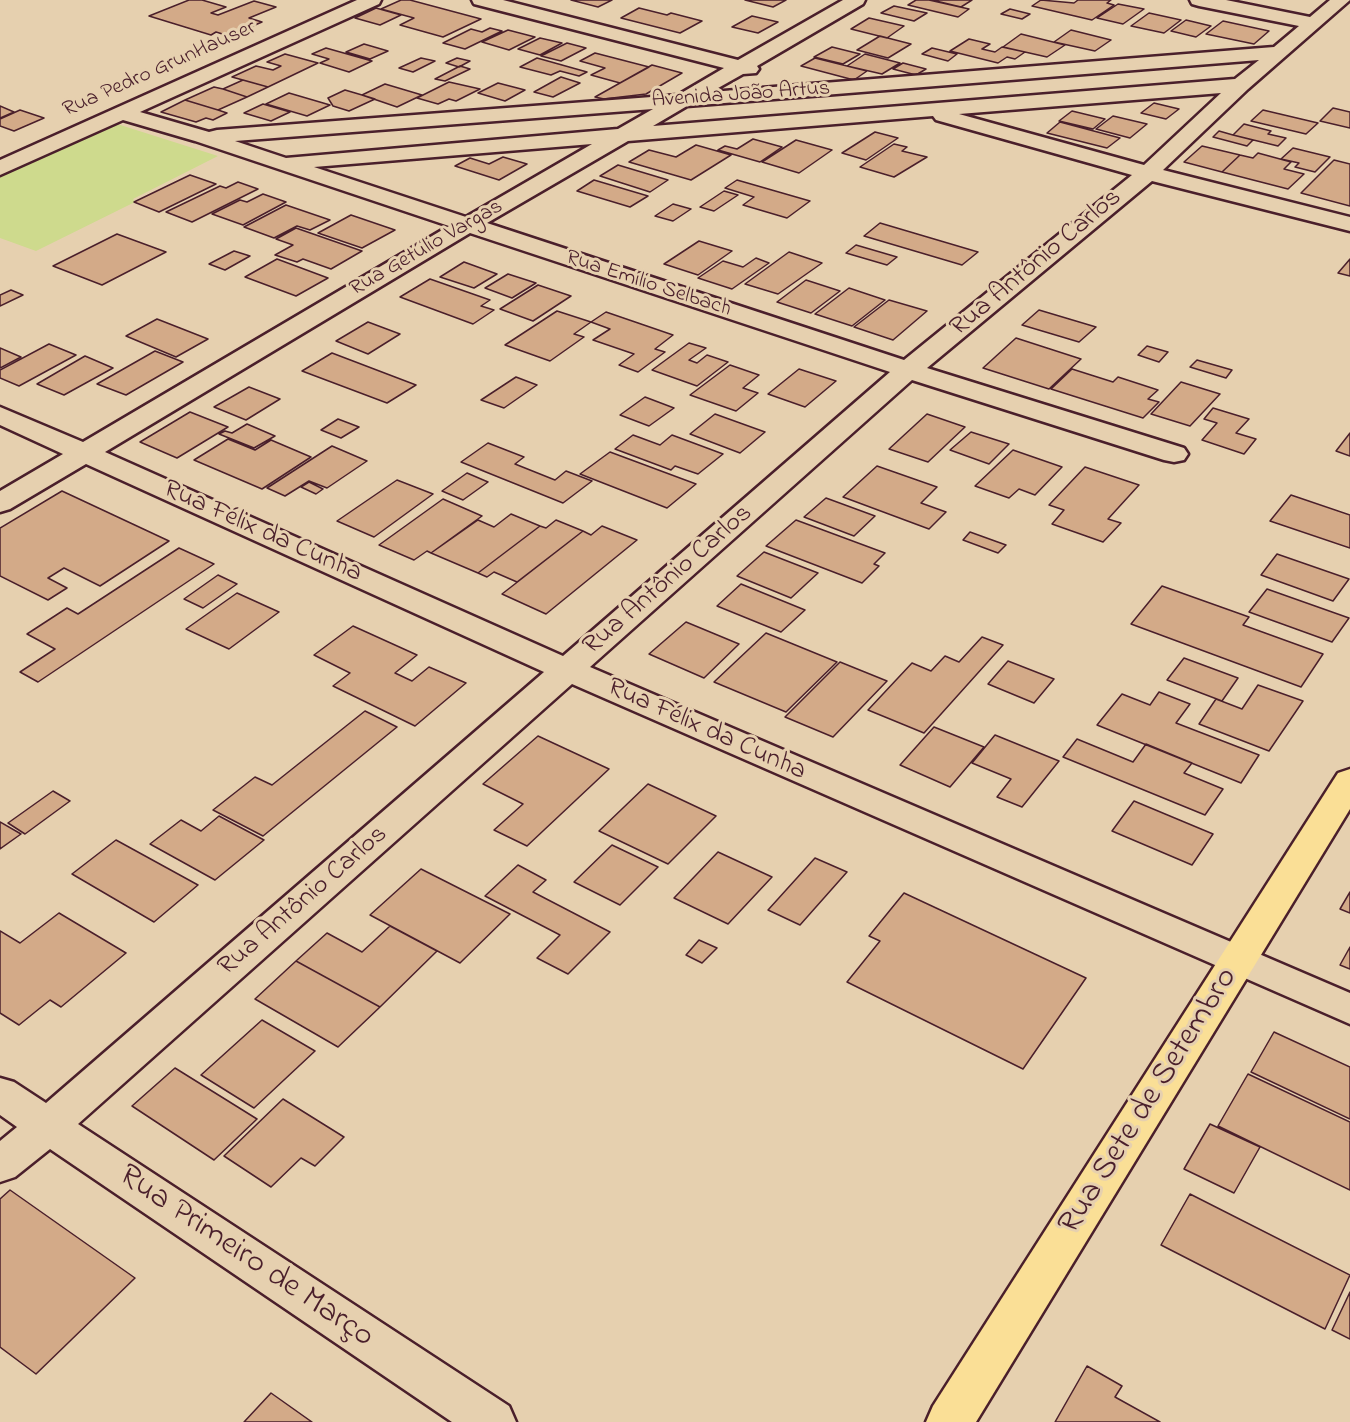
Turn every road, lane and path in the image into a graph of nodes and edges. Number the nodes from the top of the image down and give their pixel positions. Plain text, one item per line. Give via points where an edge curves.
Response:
1 (372, 0) edge
2 (480, 0) edge
3 (856, 0) edge
4 (1199, 0) edge
5 (1341, 0) edge
6 (1312, 23) junction
7 (1280, 52) junction
8 (739, 66) junction
9 (1241, 85) junction
10 (873, 86) junction
11 (816, 89) junction
12 (680, 101) junction
13 (921, 110) junction
14 (124, 114) junction
15 (867, 115) junction
16 (625, 134) junction
17 (202, 137) junction
18 (280, 164) junction
19 (0, 168) edge
20 (1148, 172) junction
21 (1350, 224) edge
22 (466, 226) junction
23 (908, 370) junction
24 (0, 416) edge
25 (83, 452) junction
26 (1174, 454) dead end
27 (0, 503) edge
28 (568, 670) junction
29 (1350, 781) edge
30 (1238, 962) junction
31 (1350, 1010) edge
32 (0, 1094) edge
33 (47, 1127) junction
34 (0, 1165) edge
35 (492, 1422) edge
36 (950, 1422) edge

1 - 14 street, Rua Pedro GrunHauser
2 - 8 street
3 - 8 street, Rua Getúlio Vargas
4 - 6 street
5 - 6 street, Rua Antônio Carlos
6 - 7 street, Rua Antônio Carlos
7 - 9 street, Rua Antônio Carlos
7 - 10 street, Avenida João Artus
8 - 11 street
8 - 12 street, Rua Getúlio Vargas
9 - 13 street, Avenida João Artus
9 - 20 street, Rua Antônio Carlos
10 - 11 street, Avenida João Artus
10 - 13 street
11 - 12 street, Avenida João Artus
11 - 15 street via 842,106
12 - 16 street, Rua Getúlio Vargas
12 - 17 street, Avenida João Artus
13 - 15 street, Avenida João Artus
13 - 20 street
14 - 17 street, Rua Emílio Selbach
14 - 19 street, Rua Pedro GrunHauser
15 - 16 street, Avenida João Artus
16 - 18 street, Avenida João Artus
16 - 22 street, Rua Getúlio Vargas
17 - 18 street, Rua Emílio Selbach
18 - 22 street, Rua Emílio Selbach
20 - 21 street
20 - 23 street, Rua Antônio Carlos
22 - 23 street, Rua Emílio Selbach
22 - 25 street, Rua Getúlio Vargas
23 - 26 street, Rua Emílio Selbach
23 - 28 street, Rua Antônio Carlos
24 - 25 street, Rua Félix da Cunha
25 - 27 street, Rua Getúlio Vargas
25 - 28 street, Rua Félix da Cunha
28 - 30 street, Rua Félix da Cunha
28 - 33 street, Rua Antônio Carlos
29 - 30 main road, Rua Sete de Setembro
30 - 31 street, Rua Félix da Cunha
30 - 36 main road, Rua Sete de Setembro
32 - 33 street, Rua Primeiro de Março
33 - 34 street, Rua Antônio Carlos
33 - 35 street, Rua Primeiro de Março

